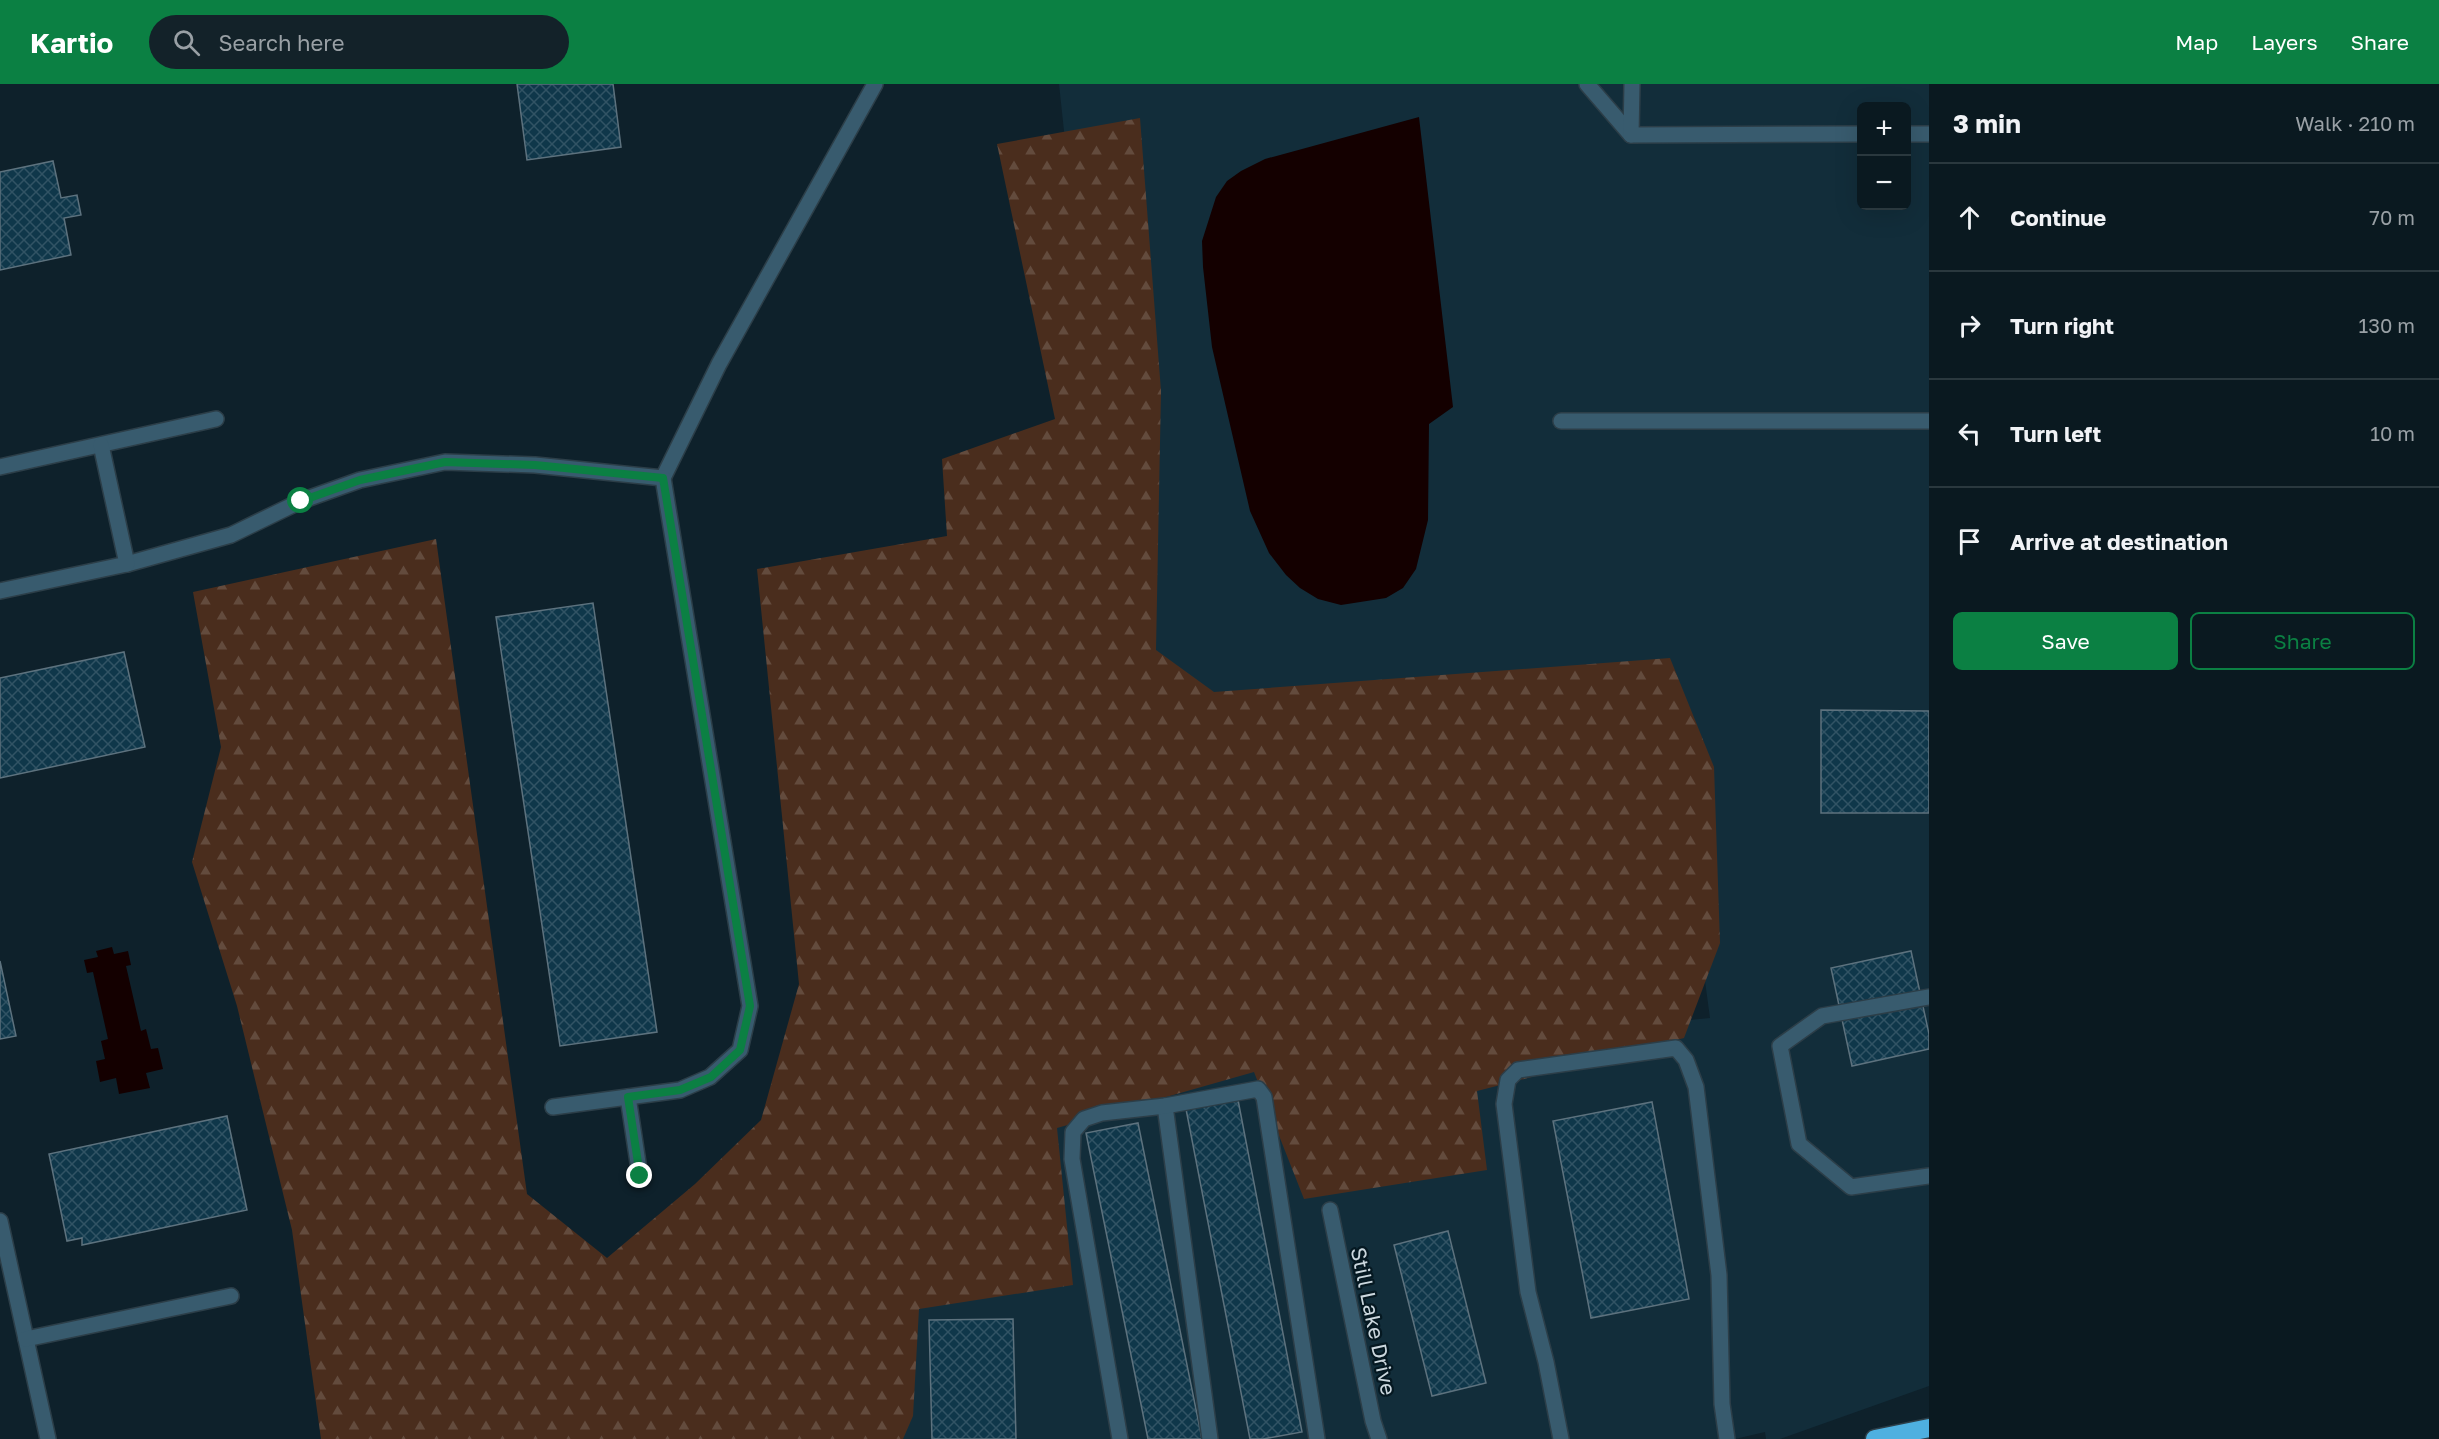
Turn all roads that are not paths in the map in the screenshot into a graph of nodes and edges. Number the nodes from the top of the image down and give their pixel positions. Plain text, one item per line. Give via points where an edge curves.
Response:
1 (875, 84) edge
2 (1587, 84) edge
3 (1632, 84) edge
4 (1857, 134) edge
5 (1911, 134) edge
6 (1929, 134) edge
7 (1631, 135) junction
8 (216, 419) dead end
9 (1561, 421) dead end
10 (1929, 421) edge
11 (101, 445) junction
12 (0, 467) edge
13 (663, 478) junction
14 (127, 564) junction
15 (0, 591) edge
16 (1929, 997) edge
17 (628, 1097) junction
18 (1165, 1106) junction
19 (553, 1107) dead end
20 (640, 1176) dead end
21 (1929, 1176) edge
22 (1330, 1210) dead end
23 (0, 1221) edge
24 (231, 1296) dead end
25 (26, 1339) junction
26 (1929, 1428) edge
27 (48, 1439) edge
28 (1120, 1439) edge
29 (1210, 1439) edge
30 (1317, 1439) edge
31 (1379, 1439) edge
32 (1561, 1439) edge
33 (1727, 1439) edge
34 (1875, 1439) edge

1 - 13 street via 718,364
2 - 7 street
3 - 7 street
4 - 7 street
5 - 6 street
8 - 11 street
9 - 10 street
11 - 12 street
11 - 14 street
13 - 14 street via 535,465 445,462 360,480 301,501 231,535
13 - 17 street via 750,1006 740,1050 711,1077 680,1090
14 - 15 street
16 - 21 street via 1822,1016 1780,1046 1799,1144 1851,1187
17 - 19 street
17 - 20 street
18 - 28 street via 1102,1113 1084,1119 1073,1132 1072,1159
18 - 29 street
18 - 30 street via 1258,1089 1264,1097
22 - 31 street, Still Lake Drive
23 - 25 street
24 - 25 street
25 - 27 street
26 - 34 highway
32 - 33 street via 1528,1292 1504,1104 1508,1080 1518,1070 1676,1048 1686,1060 1696,1087 1719,1275 1722,1404

